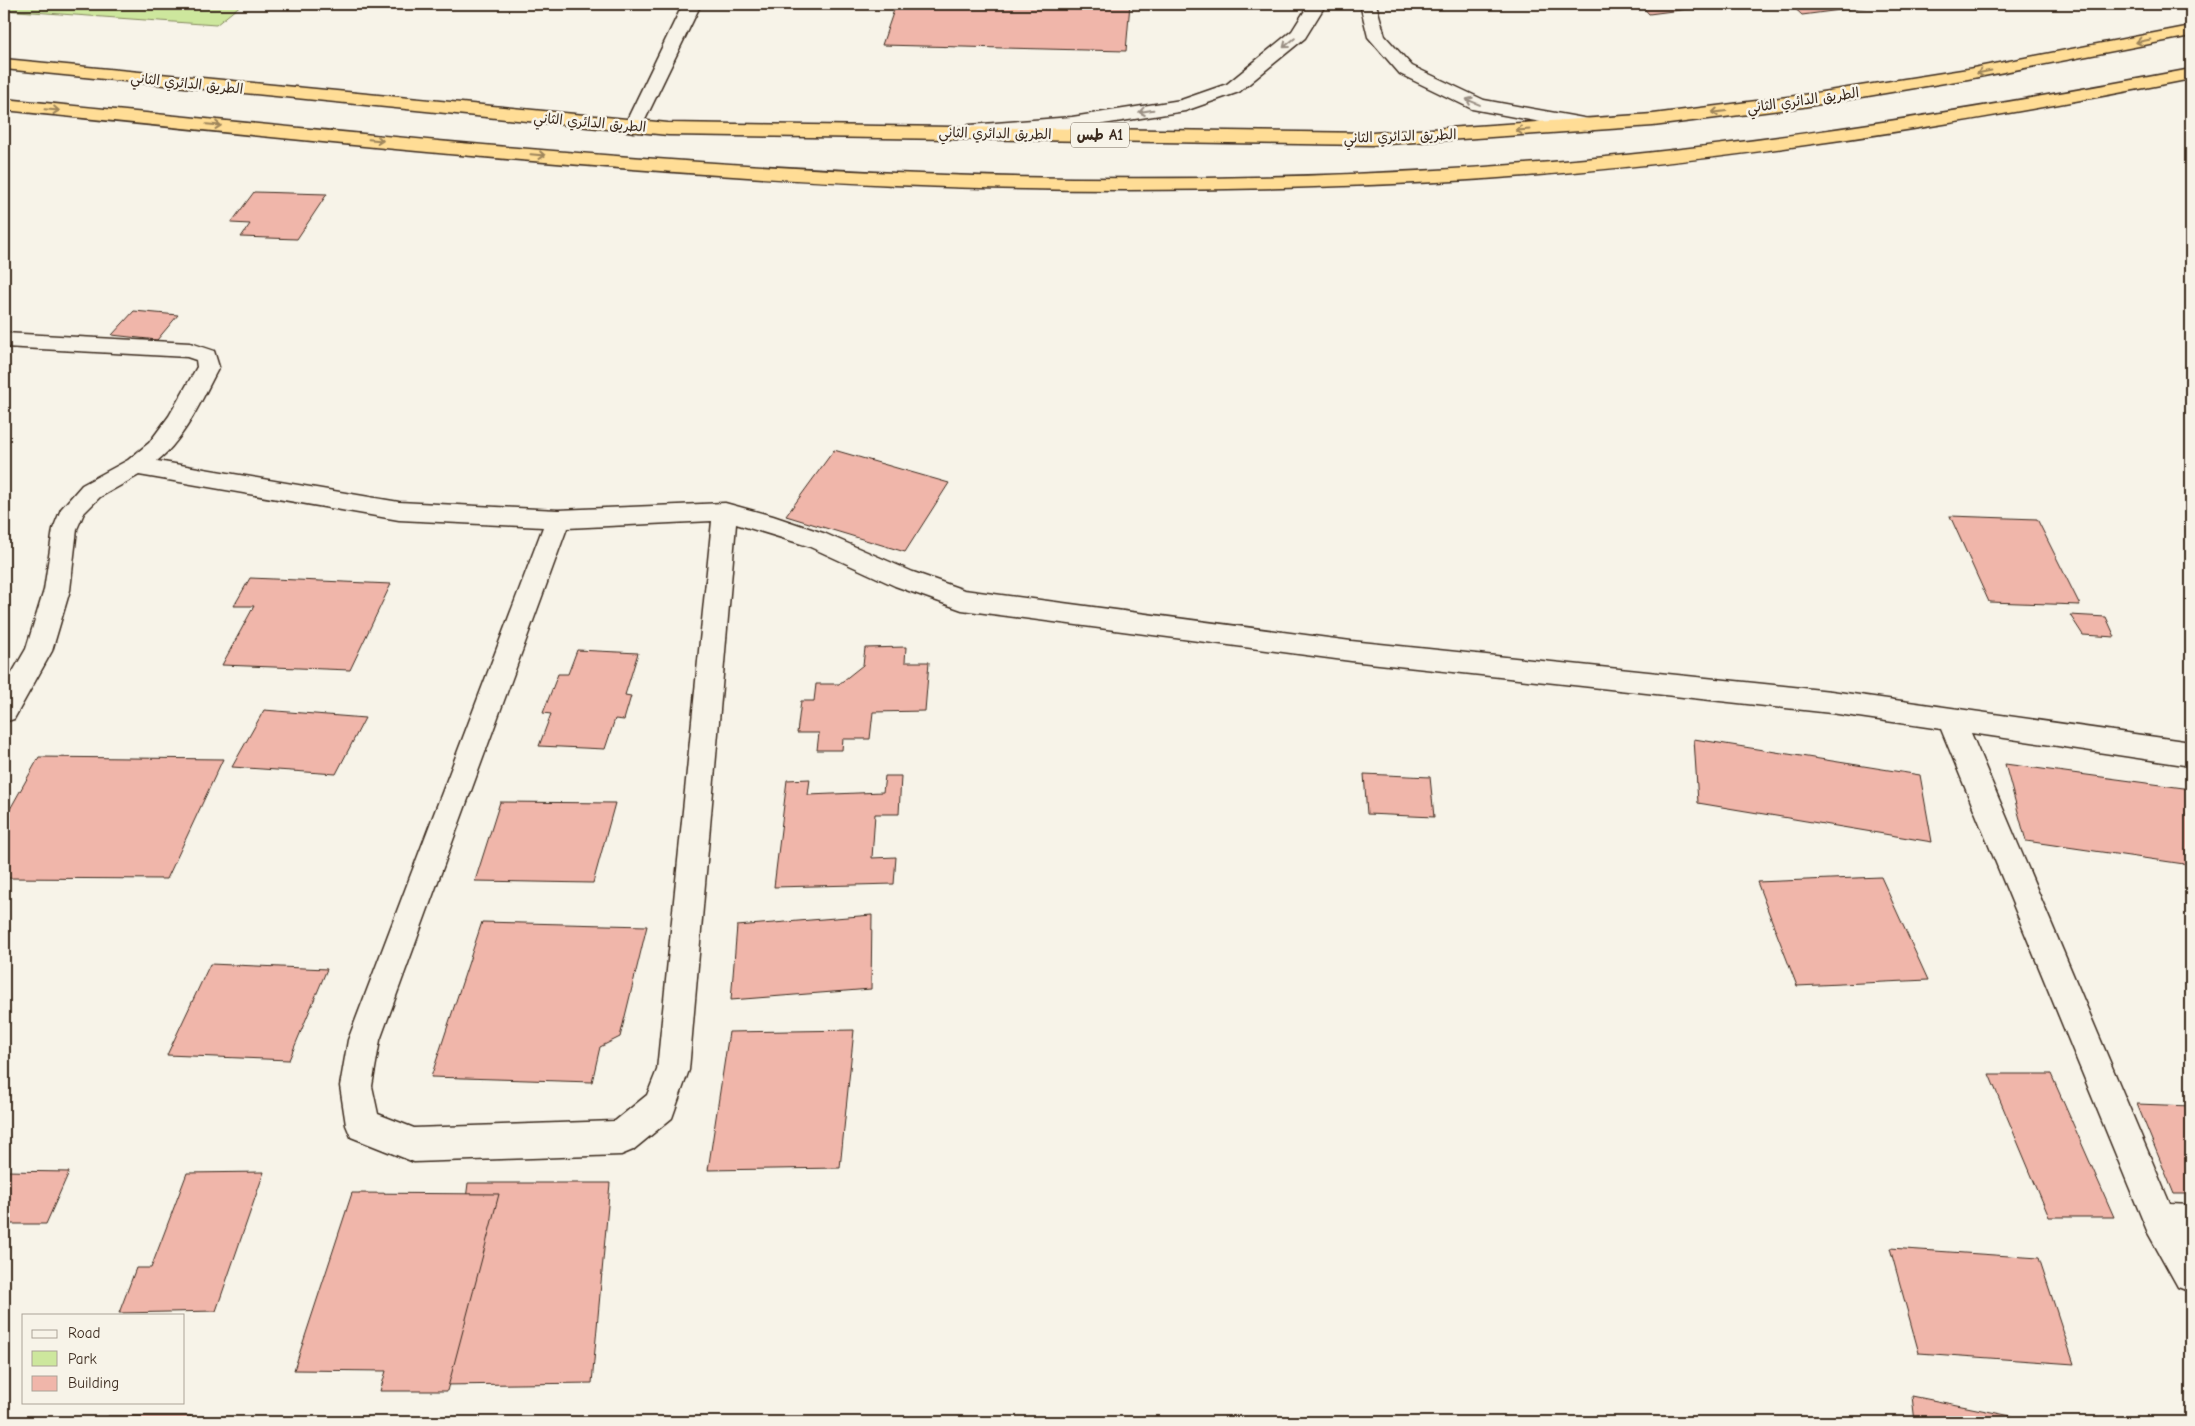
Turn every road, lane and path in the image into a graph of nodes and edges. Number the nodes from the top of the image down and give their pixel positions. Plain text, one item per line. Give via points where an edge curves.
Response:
1 (692, 4) edge
2 (1317, 4) edge
3 (1368, 4) edge
4 (2191, 31) edge
5 (4, 64) edge
6 (2191, 74) edge
7 (4, 106) edge
8 (1589, 125) junction
9 (633, 126) junction
10 (947, 133) junction
11 (4, 340) edge
12 (136, 466) junction
13 (725, 512) junction
14 (558, 519) junction
15 (4, 710) edge
16 (1951, 719) junction
17 (2191, 754) edge
18 (2176, 1221) edge
19 (2191, 1274) edge

1 - 9 street
2 -> 10 street via 1299,34 1233,88 1185,105 1072,123
8 -> 3 street via 1479,105 1406,70 1377,38
4 -> 8 highway, الطريق الدائري الثاني / طس A1 via 1968,74 1813,99
5 - 9 highway, الطريق الدائري الثاني / طس A1
7 -> 6 highway via 632,164 1019,183 1190,183 1481,173 1672,155 2017,107
8 -> 10 highway, الطريق الدائري الثاني / طس A1 via 1372,139
9 - 10 highway, الطريق الدائري الثاني / طس A1
11 - 12 street via 190,350 206,356 208,367 178,420 157,449
12 - 14 street via 400,511
12 - 15 street via 91,491 73,509 65,529 56,590 39,651
13 - 14 street
13 - 14 street via 673,1070 660,1106 621,1138 414,1145 363,1125 356,1086 364,1040
13 - 16 street via 817,540 904,579 962,600 1351,651 1831,702
16 - 17 street
16 - 18 street
18 - 19 street

